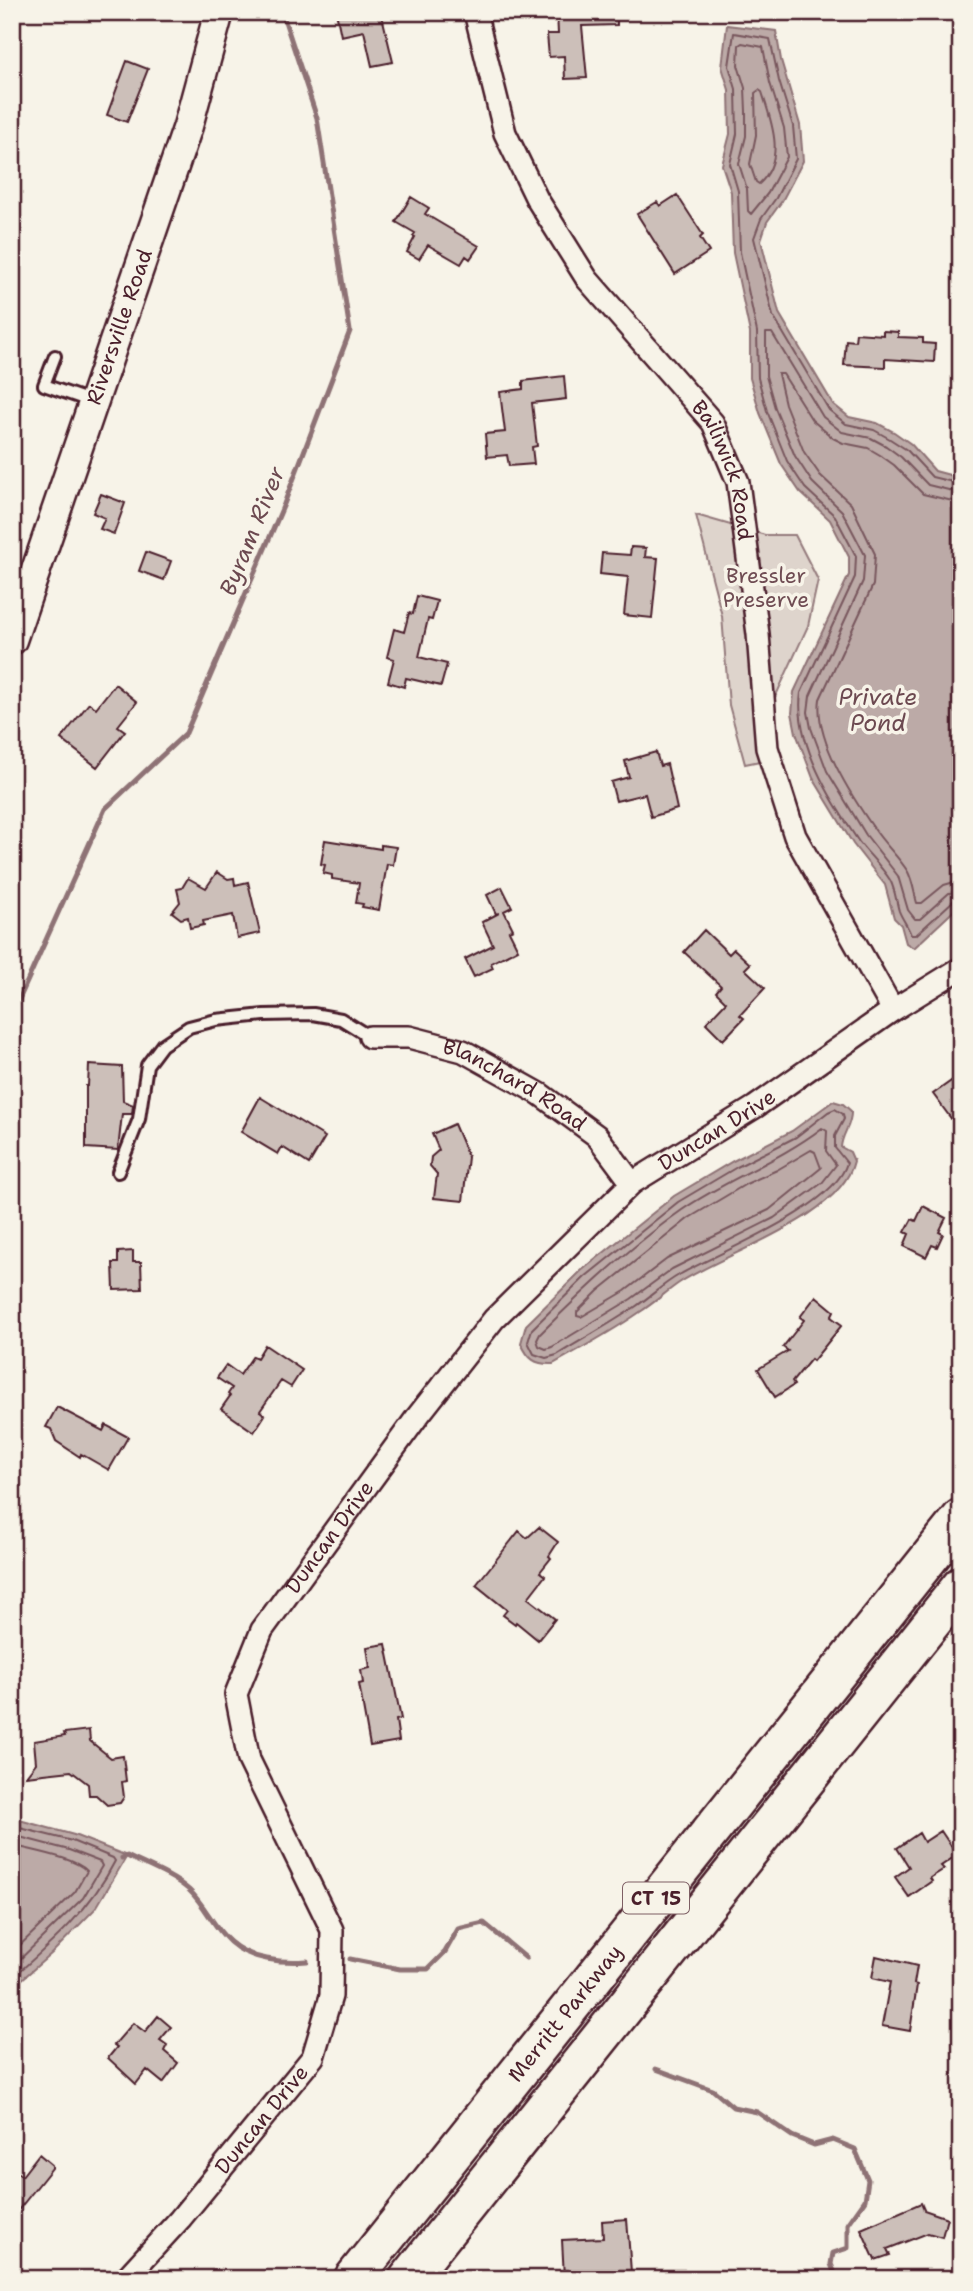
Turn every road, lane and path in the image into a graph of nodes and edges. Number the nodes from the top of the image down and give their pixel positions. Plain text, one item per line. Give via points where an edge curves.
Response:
1 (219, 12) edge
2 (475, 12) edge
3 (54, 356) dead end
4 (93, 402) junction
5 (12, 640) edge
6 (961, 968) edge
7 (892, 1010) junction
8 (370, 1037) joint
9 (118, 1172) dead end
10 (632, 1183) junction
11 (961, 1518) edge
12 (961, 1586) edge
13 (125, 2279) edge
14 (353, 2279) edge
15 (408, 2279) edge

1 - 4 street, Riversville Road via 188,127
2 - 7 street, Bailiwick Road via 505,134 537,199 587,279 713,423 738,482 767,748 795,836
3 - 4 lane via 44,385
4 - 5 street, Riversville Road
6 - 7 street, Duncan Drive
7 - 10 street, Duncan Drive via 755,1107
8 - 9 lane via 341,1019 313,1014 216,1020 189,1027 162,1045 147,1065 139,1119
8 - 10 street, Blanchard Road via 409,1037 474,1057 540,1094 597,1136
10 - 13 street, Duncan Drive via 494,1319 262,1630 236,1693 249,1760 332,1930 331,1996 313,2057 180,2220
11 - 14 highway, Merritt Parkway / CT 15
12 - 15 highway, Merritt Parkway / CT 15

